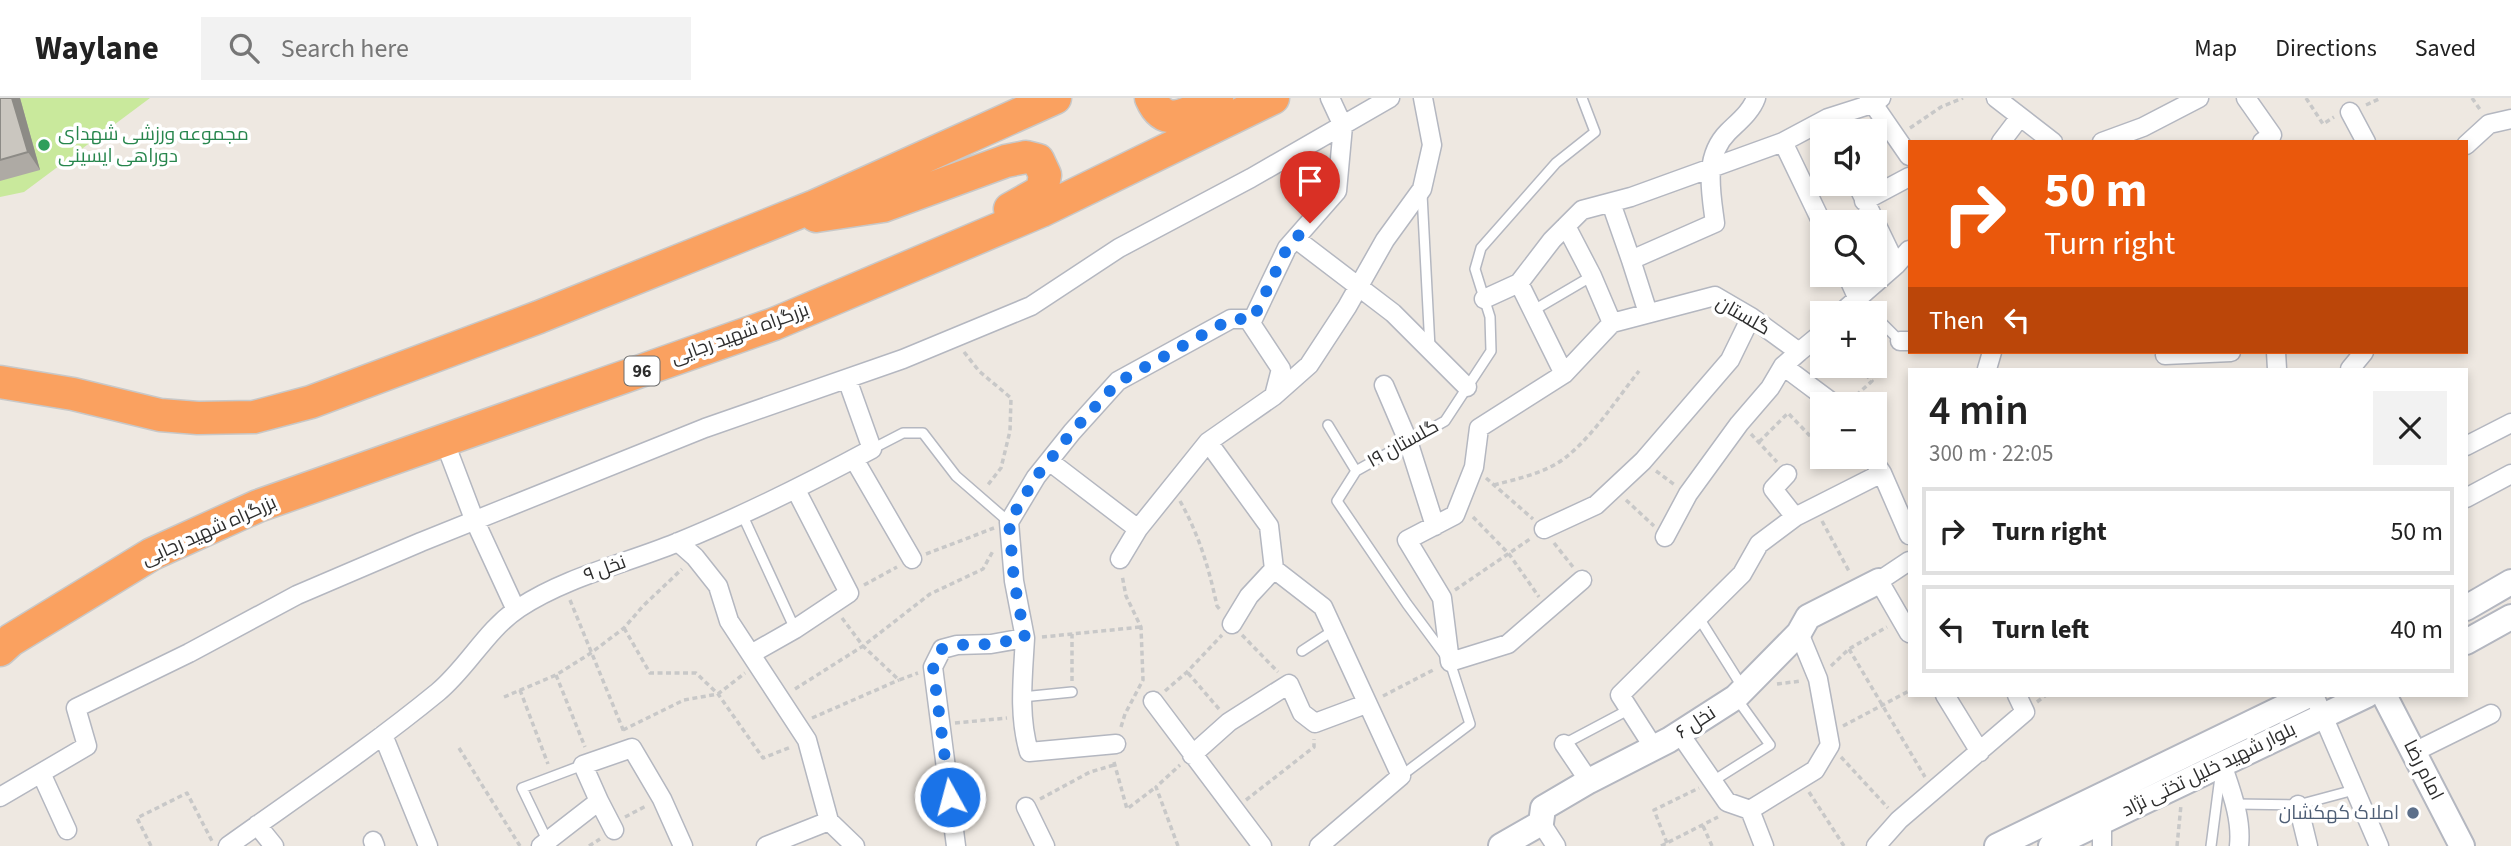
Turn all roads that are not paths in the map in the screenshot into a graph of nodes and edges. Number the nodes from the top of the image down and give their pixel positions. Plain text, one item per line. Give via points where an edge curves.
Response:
1 (1055, 98) edge
2 (1151, 98) edge
3 (1217, 98) edge
4 (1273, 98) edge
5 (1330, 98) edge
6 (1390, 98) edge
7 (1423, 98) edge
8 (1582, 98) edge
9 (1756, 98) edge
10 (1996, 98) edge
11 (2199, 98) edge
12 (2246, 98) edge
13 (1874, 100) edge
14 (2350, 112) dead end
15 (2020, 117) junction
16 (1841, 119) edge
17 (2511, 119) edge
18 (1343, 126) junction
19 (1810, 132) edge
20 (2003, 140) edge
21 (2050, 140) edge
22 (2107, 140) edge
23 (2265, 140) edge
24 (2365, 140) edge
25 (1783, 142) junction
26 (2468, 143) edge
27 (1908, 155) edge
28 (1710, 167) junction
29 (1908, 178) edge
30 (1422, 189) junction
31 (1862, 196) edge
32 (1864, 201) junction
33 (1611, 202) junction
34 (1816, 210) edge
35 (773, 222) junction
36 (1566, 226) junction
37 (1296, 239) junction
38 (1908, 251) edge
39 (932, 257) junction
40 (1631, 260) junction
41 (1896, 265) junction
42 (1592, 276) junction
43 (1519, 283) junction
44 (1359, 285) junction
45 (1852, 287) edge
46 (1857, 297) junction
47 (1484, 299) junction
48 (1853, 301) edge
49 (1861, 301) edge
50 (1534, 310) junction
51 (1648, 313) junction
52 (1751, 317) junction
53 (1248, 319) junction
54 (1612, 323) junction
55 (1887, 325) edge
56 (1905, 341) edge
57 (1810, 343) edge
58 (1430, 350) junction
59 (1799, 352) junction
60 (2212, 354) edge
61 (2362, 354) edge
62 (2166, 359) edge
63 (1783, 366) junction
64 (2351, 368) edge
65 (1564, 374) junction
66 (846, 379) junction
67 (0, 382) edge
68 (1384, 385) dead end
69 (1467, 387) junction
70 (1818, 392) edge
71 (1274, 396) junction
72 (2511, 423) edge
73 (1328, 425) dead end
74 (444, 440) junction
75 (1408, 441) junction
76 (1208, 442) junction
77 (2468, 445) edge
78 (872, 449) junction
79 (854, 459) junction
80 (1049, 461) junction
81 (1879, 469) edge
82 (1356, 471) junction
83 (1882, 473) junction
84 (1787, 474) road end
85 (2511, 474) edge
86 (796, 490) junction
87 (2468, 497) edge
88 (742, 514) junction
89 (1794, 517) junction
90 (474, 519) junction
91 (1009, 522) junction
92 (1435, 526) junction
93 (1138, 529) junction
94 (1544, 529) road end
95 (1908, 533) edge
96 (1665, 537) road end
97 (678, 542) junction
98 (912, 559) dead end
99 (1120, 559) road end
100 (1908, 562) edge
101 (1274, 569) junction
102 (1582, 580) dead end
103 (2511, 582) edge
104 (1869, 586) junction
105 (2468, 607) edge
106 (516, 610) junction
107 (2511, 617) edge
108 (1699, 618) junction
109 (1232, 624) road end
110 (795, 629) junction
111 (1334, 630) junction
112 (1908, 632) edge
113 (1798, 633) junction
114 (1025, 638) junction
115 (2468, 641) edge
116 (5, 645) edge
117 (1302, 651) dead end
118 (754, 658) junction
119 (1450, 662) junction
120 (1072, 692) road end
121 (1739, 692) junction
122 (1022, 697) junction
123 (1946, 697) edge
124 (2018, 697) edge
125 (2352, 697) edge
126 (2385, 697) edge
127 (1153, 701) road end
128 (2315, 702) edge
129 (1366, 704) junction
130 (1629, 709) junction
131 (2491, 713) dead end
132 (1680, 734) junction
133 (383, 735) junction
134 (1116, 744) road end
135 (1564, 744) joint
136 (1654, 748) junction
137 (1980, 752) junction
138 (2414, 752) junction
139 (1192, 755) junction
140 (587, 763) junction
141 (2222, 764) junction
142 (41, 773) junction
143 (1401, 776) junction
144 (1589, 781) junction
145 (1713, 781) junction
146 (2354, 790) junction
147 (0, 797) edge
148 (599, 801) junction
149 (2235, 804) junction
150 (2298, 805) junction
151 (1026, 807) road end
152 (1744, 808) junction
153 (829, 821) junction
154 (1541, 823) junction
155 (257, 825) junction
156 (612, 827) road end
157 (67, 830) dead end
158 (2102, 834) edge
159 (547, 844) edge
160 (228, 846) edge
161 (274, 846) edge
162 (428, 846) edge
163 (683, 846) edge
164 (766, 846) edge
165 (855, 846) edge
166 (956, 846) edge
167 (1045, 846) edge
168 (1262, 846) edge
169 (1319, 846) edge
170 (1501, 846) edge
171 (1556, 846) edge
172 (1764, 846) edge
173 (1876, 846) edge
174 (1997, 846) edge
175 (2051, 846) edge
176 (2211, 846) edge
177 (2239, 846) edge
178 (2308, 846) edge
179 (2379, 846) edge
180 (2462, 846) edge

1 - 35 highway
2 - 3 highway via 1158,110 1172,117
4 - 39 highway, بزرگراه شهید رجایی / 96 via 1041,211
5 - 18 street
6 - 18 street
7 - 30 street via 1432,145
8 - 47 lane, گلستان ۱۹ via 1595,132 1556,163 1481,248 1475,269
9 - 28 street via 1753,107 1721,139
10 - 15 street
11 - 22 street
12 - 23 street via 2272,135
13 - 16 street
13 - 27 street
14 - 24 street
15 - 20 street
15 - 21 street
17 - 26 street via 2490,124
18 - 37 street via 1337,191
18 - 66 street via 1119,248 1031,306
19 - 25 street
25 - 28 street
25 - 34 street
28 - 33 street
28 - 40 street via 1715,223
29 - 32 street
30 - 44 street via 1384,240
30 - 58 lane
31 - 32 street
32 - 41 street
33 - 36 street via 1582,210
33 - 40 street
35 - 39 highway via 883,206 1006,161 1038,160 1045,175 1042,191
35 - 67 highway via 540,317 275,413 233,418 160,415
36 - 42 street
36 - 43 street
37 - 44 street
37 - 53 street via 1287,248 1253,319
38 - 41 street
39 - 74 highway, بزرگراه شهید رجایی / 96 via 774,324
40 - 51 street
41 - 46 street
42 - 50 lane
42 - 54 street
43 - 47 street
43 - 50 street
44 - 58 street
44 - 71 street via 1309,365
45 - 46 street
46 - 48 street
46 - 49 lane
47 - 69 lane, گلستان ۱۹ via 1490,317 1491,351
50 - 65 street
51 - 52 street, گلستان via 1715,296
51 - 54 street, گلستان
52 - 59 street, گلستان
52 - 94 street via 1730,360 1643,461 1596,505
53 - 71 street via 1281,369
53 - 80 street via 1231,319 1118,382
54 - 65 street
55 - 56 lane
57 - 59 street
58 - 69 street
59 - 63 street
60 - 62 street
61 - 64 street
63 - 70 street
63 - 96 street via 1688,494
65 - 92 street via 1479,428 1474,467 1455,515
66 - 78 street
66 - 90 street via 705,428
68 - 75 street
69 - 75 lane, گلستان ۱۹ via 1445,421
71 - 76 street
72 - 77 street
73 - 82 lane
74 - 90 street
74 - 116 highway, بزرگراه شهید رجایی / 96 via 204,529 152,554
75 - 82 lane, گلستان ۱۹
75 - 92 street
76 - 93 street
76 - 101 street via 1269,526
78 - 79 street, نخل ۹
78 - 91 lane, نخل ۹ via 903,433 923,433 956,476
79 - 86 street, نخل ۹
79 - 98 street
80 - 91 street
80 - 93 street
81 - 83 street
82 - 119 lane, گلستان ۱۹ via 1337,501
83 - 89 street
83 - 95 street
84 - 89 street via 1773,489
85 - 87 street
86 - 88 street, نخل ۹
86 - 110 street via 849,593
88 - 97 street, نخل ۹
88 - 110 lane
89 - 108 street via 1759,544 1742,574
90 - 106 street
90 - 142 street via 297,596 76,708 87,746
91 - 114 street
92 - 119 street via 1407,540 1441,598
93 - 99 street
97 - 106 street, نخل ۹ via 543,593
97 - 118 street via 718,586 729,621
100 - 104 street
101 - 109 street
101 - 111 street via 1323,607
102 - 119 street via 1508,644
103 - 105 street
104 - 112 street
104 - 113 street, نخل ۶ via 1808,617
106 - 133 street, نخل ۹ via 441,689
107 - 115 street
108 - 121 lane
108 - 130 street via 1620,695
110 - 118 street
111 - 117 lane
111 - 129 street
113 - 121 street, نخل ۶
113 - 152 street via 1818,679 1830,739 1815,770
114 - 122 street
114 - 166 street via 942,649 933,667
118 - 153 street via 807,740
119 - 143 lane, گلستان ۱۹ via 1470,724
120 - 122 lane
121 - 132 street, نخل ۶
121 - 145 lane via 1770,746
122 - 134 street via 1029,752
123 - 137 street
124 - 137 street via 2025,712
125 - 128 street, بلوار شهید خلیل تختی نژاد
126 - 138 street, امام رضا
127 - 139 street
128 - 141 street, بلوار شهید خلیل تختی نژاد
128 - 146 street
128 - 174 street, بلوار شهید خلیل تختی نژاد
129 - 139 street via 1315,723 1302,713 1289,684 1229,722
129 - 143 street
130 - 135 lane
130 - 136 street
131 - 138 street
132 - 136 street, نخل ۶
132 - 145 street
133 - 155 street, نخل ۹
133 - 162 street
135 - 144 street
136 - 144 street, نخل ۶
137 - 173 street via 1899,820
138 - 180 street, امام رضا
139 - 168 street
140 - 148 street
140 - 159 lane via 522,788
140 - 163 street via 632,748
141 - 149 street
141 - 158 street, بلوار شهید خلیل تختی نژاد via 2184,782
141 - 176 lane
142 - 147 street
142 - 157 street
143 - 169 street
144 - 154 street, نخل ۶ via 1543,808
145 - 152 street via 1727,802
146 - 150 lane
146 - 179 street
148 - 156 street
148 - 159 street
149 - 150 lane
149 - 177 street
150 - 178 street
151 - 167 street
152 - 172 street
153 - 164 street
153 - 165 street
154 - 170 street, نخل ۶
154 - 171 street
155 - 160 street, نخل ۹
155 - 161 street
158 - 175 street, بلوار شهید خلیل تختی نژاد

